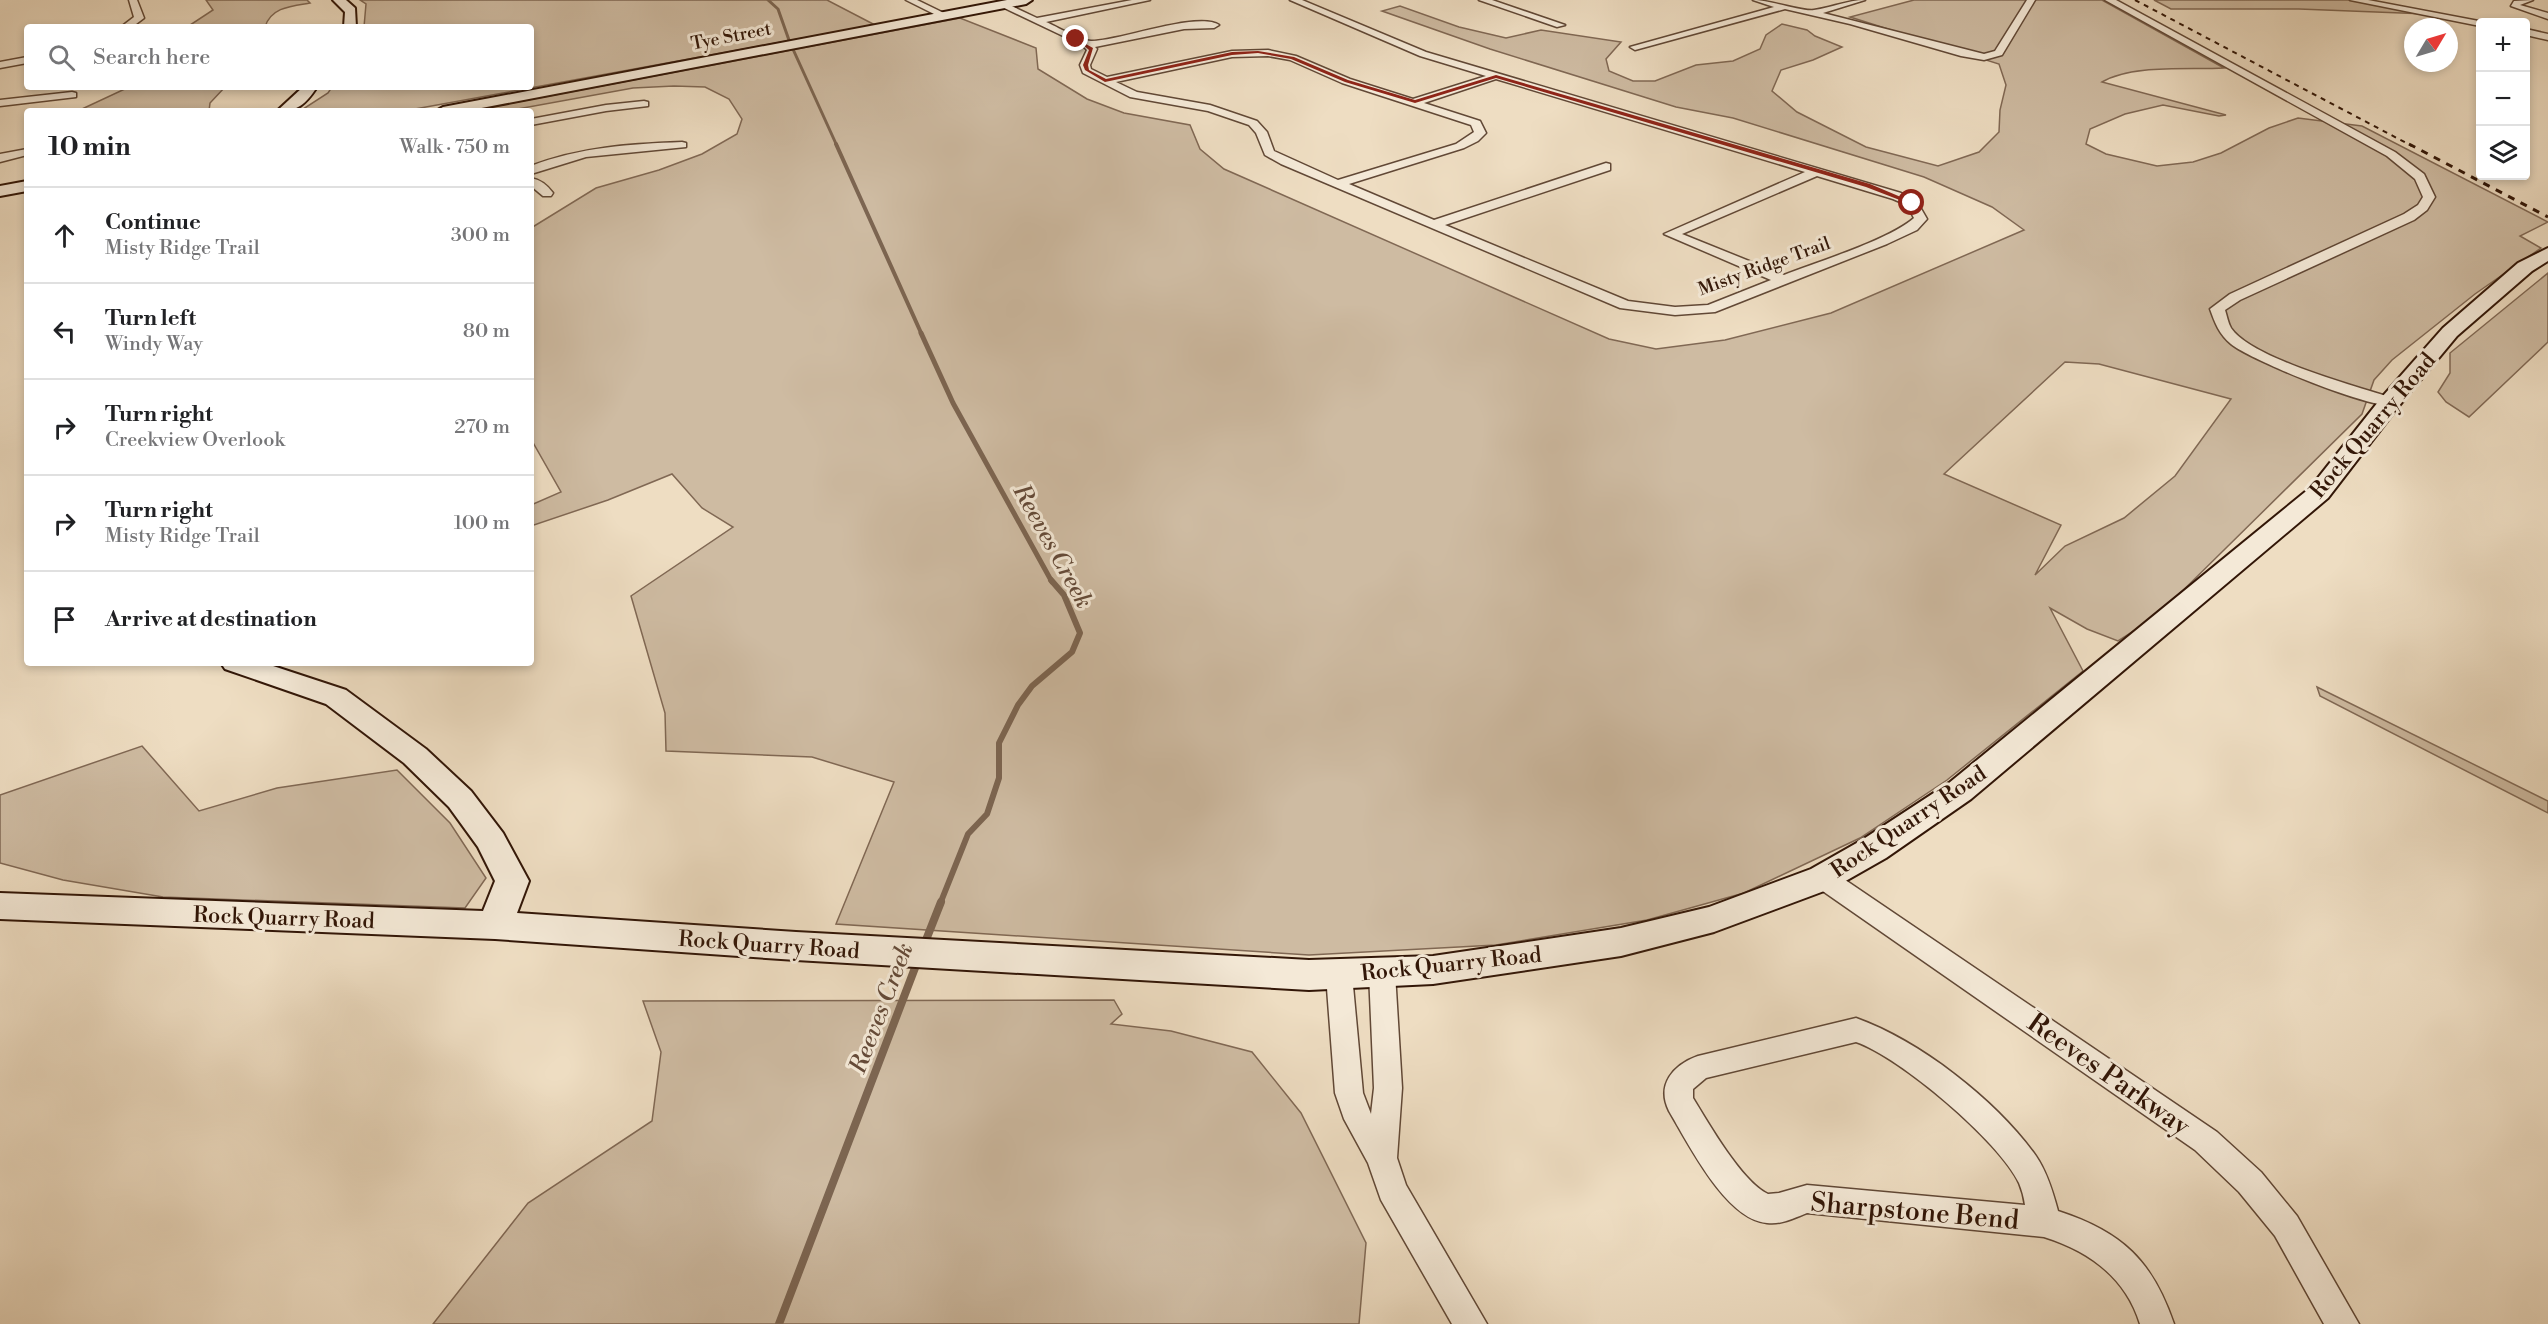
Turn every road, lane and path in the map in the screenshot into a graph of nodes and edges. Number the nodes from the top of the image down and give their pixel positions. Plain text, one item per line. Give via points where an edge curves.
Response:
1 (133, 0) edge
2 (339, 0) edge
3 (910, 0) edge
4 (1026, 0) edge
5 (1146, 0) edge
6 (1294, 0) edge
7 (1483, 0) edge
8 (1758, 0) edge
9 (1861, 0) edge
10 (2031, 0) edge
11 (2109, 0) edge
12 (2354, 0) edge
13 (2384, 0) edge
14 (2529, 0) edge
15 (2373, 4) junction
16 (1002, 5) junction
17 (1786, 6) junction
18 (1813, 12) junction
19 (945, 16) junction
20 (2548, 16) edge
21 (1039, 20) junction
22 (2476, 22) edge
23 (130, 24) edge
24 (350, 24) edge
25 (1214, 25) dead end
26 (1560, 25) dead end
27 (2530, 33) edge
28 (2548, 37) edge
29 (1088, 45) junction
30 (1635, 47) dead end
31 (24, 61) edge
32 (0, 65) edge
33 (1496, 76) junction
34 (1105, 81) junction
35 (308, 90) edge
36 (72, 95) dead end
37 (1415, 102) junction
38 (0, 104) edge
39 (644, 104) dead end
40 (288, 108) edge
41 (459, 108) edge
42 (534, 121) edge
43 (681, 145) dead end
44 (24, 153) edge
45 (0, 158) edge
46 (1606, 167) dead end
47 (534, 169) edge
48 (1817, 171) junction
49 (534, 183) edge
50 (1337, 184) junction
51 (24, 186) edge
52 (0, 190) edge
53 (547, 193) dead end
54 (1434, 224) junction
55 (2548, 253) edge
56 (1785, 280) junction
57 (2390, 402) junction
58 (244, 666) edge
59 (1823, 878) junction
60 (0, 906) edge
61 (495, 925) junction
62 (1382, 973) junction
63 (1339, 975) junction
64 (1382, 1158) junction
65 (2044, 1222) junction
66 (1470, 1324) edge
67 (2157, 1324) edge
68 (2342, 1324) edge

1 - 23 street via 139,18
2 - 24 street via 351,11
3 - 19 street
4 - 16 street, Tye Street
5 - 21 street
6 - 33 street, Misty Ridge Trail via 1423,54
7 - 26 street
8 - 17 street
9 - 18 street
10 - 18 street via 2000,53 1984,57
11 - 57 street via 2391,154 2419,174 2429,197 2409,217 2235,297 2217,309 2225,330 2268,359
12 - 15 street
13 - 15 street
14 - 20 street via 2515,6
15 - 22 street
16 - 19 street, Tye Street
16 - 21 street
17 - 18 street
17 - 30 street
19 - 41 street, Tye Street
21 - 29 street
25 - 29 street via 1184,26
27 - 28 street
29 - 34 street, Misty Ridge Trail via 1092,49 1085,65 1087,70
31 - 32 street
33 - 37 street
33 - 48 street, Misty Ridge Trail
34 - 37 street via 1258,52 1293,58 1336,77
34 - 50 street, Misty Ridge Trail via 1134,95 1210,108 1253,123 1269,153
35 - 40 street
36 - 38 street
37 - 50 street via 1476,123 1480,133 1460,146
39 - 42 street
43 - 47 street via 589,152
44 - 45 street
46 - 54 street
48 - 56 street, Misty Ridge Trail via 1897,196 1912,203 1921,219 1912,227
48 - 56 street via 1671,234
49 - 53 street
50 - 54 street, Misty Ridge Trail
51 - 52 street
54 - 56 street, Misty Ridge Trail via 1606,298 1645,309 1710,309
55 - 57 street, Rock Quarry Road via 2517,273 2450,332
57 - 59 street, Rock Quarry Road via 2319,493 1960,791
58 - 61 street via 336,697 416,756 460,799 491,841 512,881
59 - 62 street, Rock Quarry Road via 1714,919 1621,942 1433,970
59 - 68 street, Reeves Parkway via 2206,1141 2250,1182 2281,1219
60 - 61 street, Rock Quarry Road
61 - 63 street, Rock Quarry Road via 796,946
62 - 63 street, Rock Quarry Road
62 - 64 street via 1388,1088
63 - 64 street via 1349,1093 1365,1132
64 - 66 street via 1392,1190
65 - 65 street, Sharpstone Bend via 1807,1198 1779,1208 1759,1207 1739,1191 1679,1102 1679,1084 1698,1068 1856,1030 1875,1035 1908,1056 2004,1138 2032,1177
65 - 67 street, Sharpstone Bend via 2084,1236 2122,1262 2147,1293

